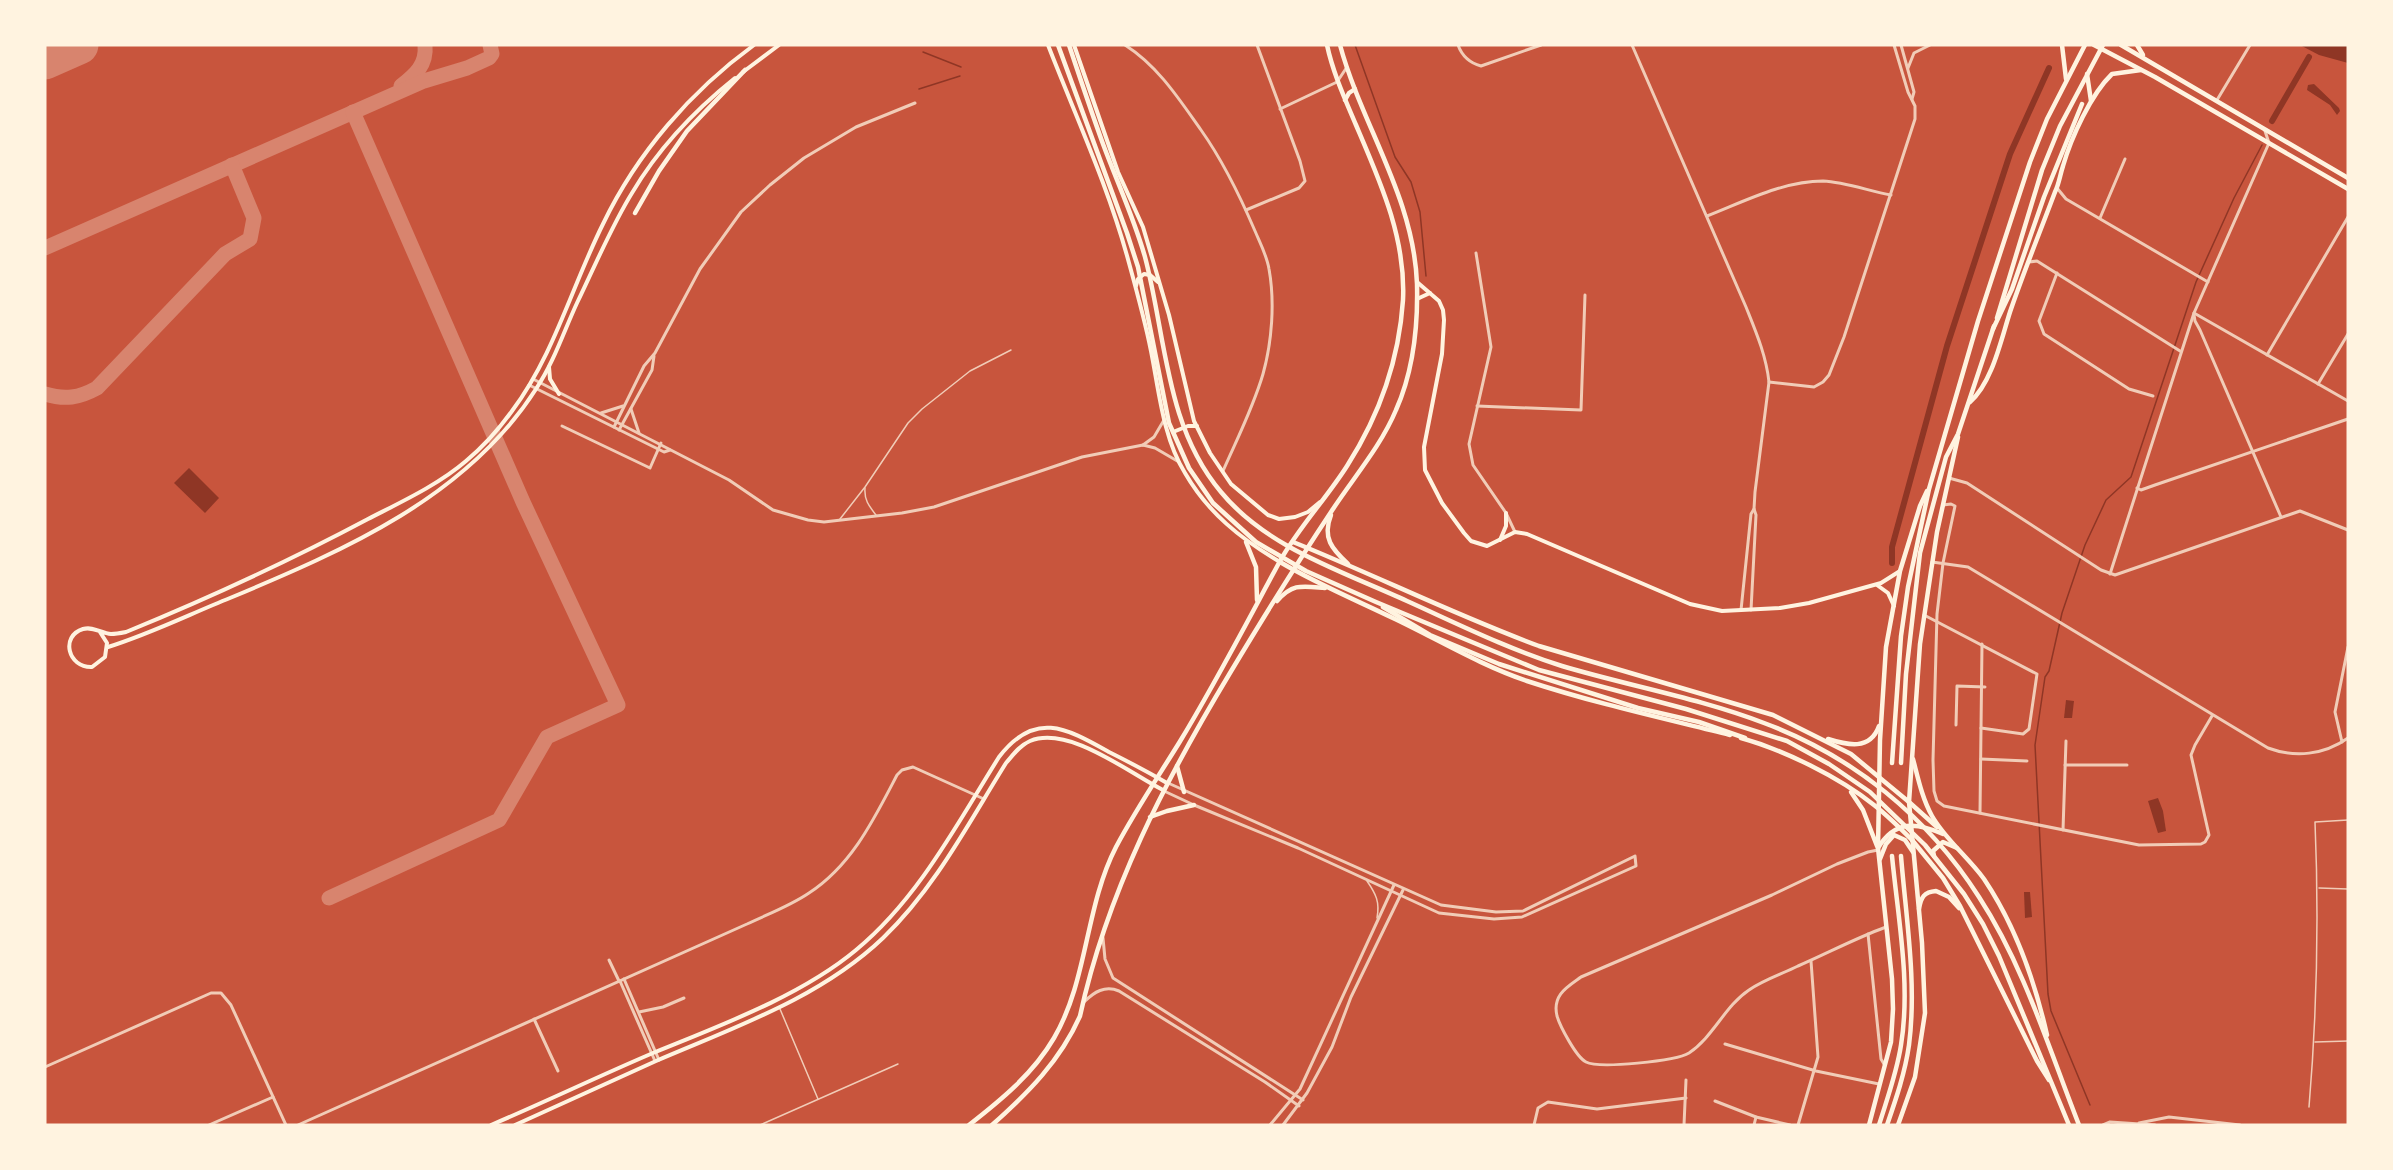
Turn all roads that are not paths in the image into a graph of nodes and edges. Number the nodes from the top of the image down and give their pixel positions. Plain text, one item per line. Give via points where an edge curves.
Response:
1 (754, 45) edge
2 (779, 45) edge
3 (1048, 45) edge
4 (1058, 45) edge
5 (1069, 45) edge
6 (1074, 45) edge
7 (1125, 45) edge
8 (1257, 45) edge
9 (1327, 45) edge
10 (1340, 45) edge
11 (1458, 45) edge
12 (1540, 45) edge
13 (1632, 45) edge
14 (1894, 45) edge
15 (1901, 45) edge
16 (1930, 45) edge
17 (2062, 45) edge
18 (2085, 45) edge
19 (2094, 45) edge
20 (2121, 45) edge
21 (2138, 45) edge
22 (2250, 45) edge
23 (2101, 47) edge
24 (2144, 57) junction
25 (1347, 67) junction
26 (1907, 69) junction
27 (745, 70) junction
28 (2141, 70) junction
29 (2087, 73) junction
30 (2066, 81) junction
31 (1338, 82) junction
32 (1355, 89) junction
33 (1912, 99) junction
34 (1345, 100) junction
35 (2217, 100) junction
36 (915, 104) dead end
37 (2082, 104) dead end
38 (2091, 104) junction
39 (1280, 109) junction
40 (1097, 112) junction
41 (1076, 117) junction
42 (2260, 125) junction
43 (2269, 143) junction
44 (2125, 159) dead end
45 (2348, 178) edge
46 (2057, 188) junction
47 (2348, 189) edge
48 (1891, 195) junction
49 (1246, 210) junction
50 (635, 213) dead end
51 (1707, 216) junction
52 (2348, 217) edge
53 (2100, 219) junction
54 (1476, 253) dead end
55 (2029, 262) junction
56 (2057, 273) junction
57 (1159, 282) junction
58 (1417, 282) junction
59 (2208, 282) junction
60 (1135, 286) junction
61 (585, 287) junction
62 (1430, 293) junction
63 (571, 295) junction
64 (1585, 295) dead end
65 (1417, 300) junction
66 (2194, 313) junction
67 (2202, 317) junction
68 (1994, 329) junction
69 (2200, 330) junction
70 (2348, 334) edge
71 (1011, 350) dead end
72 (2181, 351) junction
73 (654, 353) junction
74 (2267, 355) junction
75 (549, 367) junction
76 (533, 379) junction
77 (1769, 382) junction
78 (539, 383) junction
79 (2318, 384) junction
80 (529, 385) junction
81 (536, 389) junction
82 (560, 394) junction
83 (2153, 396) dead end
84 (2348, 401) edge
85 (1969, 403) junction
86 (625, 405) junction
87 (1477, 405) junction
88 (630, 409) junction
89 (599, 413) junction
90 (1165, 418) junction
91 (2348, 419) edge
92 (616, 421) junction
93 (622, 424) junction
94 (562, 426) dead end
95 (1197, 426) junction
96 (614, 427) junction
97 (619, 430) junction
98 (639, 433) junction
99 (1169, 434) junction
100 (1958, 434) junction
101 (661, 443) junction
102 (1143, 445) junction
103 (658, 450) junction
104 (670, 450) junction
105 (2253, 452) junction
106 (1179, 462) junction
107 (1223, 472) junction
108 (1949, 478) junction
109 (865, 487) junction
110 (2137, 488) junction
111 (1929, 489) junction
112 (1322, 499) junction
113 (1943, 505) junction
114 (1334, 507) junction
115 (1754, 509) junction
116 (1506, 513) junction
117 (877, 516) junction
118 (2281, 517) junction
119 (839, 520) junction
120 (2348, 530) edge
121 (1515, 532) junction
122 (1500, 540) junction
123 (1246, 542) junction
124 (1293, 542) junction
125 (1307, 548) junction
126 (1280, 562) junction
127 (1932, 562) junction
128 (1942, 563) junction
129 (1348, 564) junction
130 (1293, 570) junction
131 (1900, 571) junction
132 (2110, 574) junction
133 (1876, 585) junction
134 (1325, 588) junction
135 (1376, 602) junction
136 (1257, 603) junction
137 (1894, 606) junction
138 (1742, 610) junction
139 (1751, 610) junction
140 (1268, 612) junction
141 (1924, 615) junction
142 (1937, 621) junction
143 (100, 632) junction
144 (1982, 645) junction
145 (108, 647) junction
146 (2348, 647) edge
147 (1983, 687) junction
148 (1881, 713) junction
149 (2212, 717) junction
150 (1956, 725) dead end
151 (1981, 728) junction
152 (1817, 735) junction
153 (1745, 738) junction
154 (2348, 738) edge
155 (2066, 741) dead end
156 (2342, 742) junction
157 (1913, 759) junction
158 (1981, 759) junction
159 (2027, 761) dead end
160 (1892, 764) dead end
161 (1901, 764) dead end
162 (2065, 765) junction
163 (2127, 765) dead end
164 (1177, 766) junction
165 (1156, 776) junction
166 (1879, 776) junction
167 (1167, 783) junction
168 (1152, 784) junction
169 (1845, 785) junction
170 (1163, 790) junction
171 (1184, 792) junction
172 (975, 795) junction
173 (984, 799) junction
174 (1909, 802) junction
175 (1194, 805) junction
176 (1880, 810) junction
177 (1980, 813) junction
178 (1150, 817) junction
179 (2348, 820) edge
180 (1911, 825) junction
181 (1899, 828) junction
182 (2063, 830) junction
183 (1946, 835) junction
184 (1912, 840) junction
185 (1878, 849) junction
186 (1959, 849) junction
187 (1914, 852) junction
188 (1892, 856) dead end
189 (1901, 856) dead end
190 (1879, 861) junction
191 (1935, 866) junction
192 (1365, 879) junction
193 (1394, 885) junction
194 (2318, 888) junction
195 (1404, 889) junction
196 (2348, 889) edge
197 (1391, 890) junction
198 (1400, 896) junction
199 (1919, 909) junction
200 (1963, 912) junction
201 (1376, 924) junction
202 (1886, 927) junction
203 (1868, 934) junction
204 (1103, 936) junction
205 (609, 960) dead end
206 (1811, 961) junction
207 (621, 980) junction
208 (684, 998) dead end
209 (775, 999) junction
210 (1083, 1004) junction
211 (779, 1007) junction
212 (639, 1012) junction
213 (534, 1019) junction
214 (2047, 1041) junction
215 (2348, 1041) edge
216 (2314, 1042) junction
217 (1725, 1044) dead end
218 (654, 1053) junction
219 (657, 1060) junction
220 (898, 1064) dead end
221 (1885, 1065) junction
222 (45, 1067) edge
223 (558, 1071) dead end
224 (1816, 1071) junction
225 (1686, 1080) dead end
226 (2053, 1084) junction
227 (1881, 1085) junction
228 (1296, 1094) junction
229 (273, 1097) junction
230 (1686, 1098) junction
231 (819, 1100) junction
232 (1292, 1100) junction
233 (1303, 1100) junction
234 (1715, 1101) dead end
235 (1299, 1106) junction
236 (2309, 1107) dead end
237 (1756, 1118) junction
238 (2139, 1123) junction
239 (209, 1125) edge
240 (286, 1125) edge
241 (298, 1125) edge
242 (491, 1125) edge
243 (515, 1125) edge
244 (760, 1125) edge
245 (969, 1125) edge
246 (992, 1125) edge
247 (1270, 1125) edge
248 (1283, 1125) edge
249 (1534, 1125) edge
250 (1684, 1125) edge
251 (1754, 1125) edge
252 (1790, 1125) edge
253 (1798, 1125) edge
254 (1869, 1125) edge
255 (1879, 1125) edge
256 (1887, 1125) edge
257 (1898, 1125) edge
258 (2069, 1125) edge
259 (2079, 1125) edge
260 (2103, 1125) edge
261 (2155, 1125) edge
262 (2240, 1125) edge

1 - 63 main road via 682,108 644,155 603,222
2 - 27 main road
3 - 41 main road
4 - 135 main road via 1127,233 1169,423 1189,468 1213,502 1256,542 1306,571
5 - 214 main road via 1144,257 1181,424 1202,466 1236,508 1292,547 1504,645 1571,668 1743,715 1834,756 1884,791 1925,828 1967,878 2002,937
6 - 40 main road
7 - 49 street via 1141,55 1173,90 1216,152
8 - 39 street
9 - 31 main road
10 - 25 main road
11 - 12 street via 1468,59 1481,66
13 - 51 street
14 - 33 street
15 - 26 street
16 - 26 street via 1914,53
17 - 30 main road
18 - 30 main road
19 - 23 main road
20 - 24 main road
21 - 24 main road
22 - 35 street
23 - 28 main road
23 - 29 main road
24 - 35 main road
25 - 31 street
25 - 32 main road
26 - 33 street via 1914,92
27 - 50 main road via 687,131
27 - 61 main road via 697,111 646,172
28 - 38 main road via 2112,74
28 - 43 main road
29 - 38 main road
29 - 68 main road via 2042,170
30 - 111 main road via 2030,162
31 - 34 main road
31 - 39 street
32 - 34 main road
32 - 58 main road via 1410,230
33 - 48 street via 1915,119
34 - 112 main road via 1397,234 1403,300 1382,401 1346,468
35 - 42 main road
36 - 73 street via 856,127 812,153 748,205 699,269
37 - 68 main road
38 - 46 main road via 2066,156
39 - 49 street via 1305,181 1299,188
40 - 41 main road via 1088,121
40 - 57 main road via 1143,227
41 - 60 main road via 1116,222
42 - 43 street
42 - 45 main road
43 - 47 main road
43 - 59 street
44 - 53 street
46 - 53 street via 2066,199
46 - 55 main road
48 - 51 street via 1811,182 1771,191
48 - 77 street via 1829,375 1814,387
49 - 107 street via 1269,268 1272,301 1268,350 1250,412
51 - 77 street via 1762,348
52 - 74 street
53 - 59 street
54 - 87 street via 1491,347
55 - 56 street via 2037,261
55 - 85 main road via 1987,380
56 - 72 street
56 - 83 street via 2039,321 2044,334 2124,386
57 - 60 main road via 1144,274
57 - 95 main road
58 - 62 main road
58 - 65 main road
59 - 66 street
60 - 90 main road
61 - 63 main road
61 - 75 main road
62 - 65 main road
62 - 122 main road via 1442,306 1444,326 1424,447 1425,470 1442,503 1471,541 1486,546
63 - 76 main road
64 - 87 street via 1581,410
65 - 114 main road via 1415,339 1397,410
66 - 67 street
66 - 69 street
66 - 72 street
67 - 69 street
67 - 74 street
68 - 85 main road
69 - 105 street
70 - 79 street
71 - 109 lane via 970,371 922,409 908,423
72 - 110 street
73 - 86 street
73 - 88 street via 651,369
74 - 79 street
75 - 78 main road
75 - 82 main road via 550,379
76 - 78 street
76 - 80 main road
77 - 115 street
78 - 81 main road
78 - 82 street
79 - 84 street
80 - 81 street
80 - 143 main road via 511,412 466,461 429,486 258,575 126,632
81 - 96 street
81 - 145 main road via 476,461 381,527 262,584
82 - 89 street
85 - 100 main road
86 - 89 street
86 - 92 street
87 - 116 street via 1470,457
88 - 93 street
88 - 98 street
89 - 92 street
90 - 99 main road
90 - 102 street via 1154,437
91 - 105 street
92 - 93 street
92 - 96 street
93 - 97 street
93 - 98 street
94 - 103 street via 650,468
95 - 99 main road
95 - 107 main road
96 - 97 street
97 - 103 street
98 - 101 street
99 - 106 main road
100 - 108 main road
100 - 161 main road via 1946,457 1920,553 1906,674
101 - 103 street
101 - 104 street
102 - 106 street via 1155,447
102 - 117 street via 1082,457 934,507
103 - 104 street
104 - 119 street via 729,480 773,510 802,519
105 - 110 street via 2141,490
105 - 118 street
106 - 123 main road via 1210,510
107 - 112 main road via 1255,506 1279,519 1308,512
108 - 113 main road
108 - 132 street via 1966,483
109 - 117 lane via 867,504
109 - 119 lane
110 - 132 street
111 - 131 main road
111 - 160 main road via 1901,636
112 - 124 main road
113 - 127 main road
113 - 128 street via 1955,506
114 - 125 main road
114 - 129 main road via 1327,524 1327,538
115 - 138 street
115 - 139 street
116 - 121 street
116 - 122 main road
117 - 119 street
118 - 120 street via 2300,511
118 - 132 street via 2121,574
121 - 122 main road
121 - 138 main road via 1703,608
123 - 126 main road
123 - 136 main road via 1256,567
124 - 125 main road
124 - 126 main road
125 - 129 main road
125 - 130 main road
126 - 130 main road
126 - 136 main road
127 - 128 street
127 - 141 main road
128 - 142 street
128 - 149 street via 1968,567
129 - 152 main road via 1511,636 1749,706
130 - 134 main road
130 - 140 main road
131 - 133 main road
131 - 137 main road
133 - 137 main road via 1888,593
133 - 139 main road via 1797,606
134 - 140 main road via 1300,585 1286,590
134 - 153 main road via 1459,653 1526,680 1589,700
135 - 153 main road via 1430,635 1499,664
135 - 226 main road via 1539,670 1787,741 1870,792 1925,845 1964,894 1999,956
136 - 165 main road
137 - 148 main road
138 - 139 main road
140 - 164 main road
141 - 142 street
141 - 157 main road
142 - 144 street
142 - 177 street via 1934,791 1937,801 1944,806
143 - 145 main road
143 - 145 main road via 88,628 77,632 70,642 72,658 82,666 92,667 105,657
144 - 147 street
144 - 151 street via 2035,671 2038,677 2026,732
146 - 156 street via 2336,712
147 - 150 street via 1956,688
147 - 151 street
148 - 152 main road via 1874,737 1861,744 1844,744
148 - 166 main road
149 - 156 street via 2278,752 2307,754
149 - 182 street via 2191,754 2209,835 2205,842 2139,845
151 - 158 street
152 - 166 main road
153 - 169 main road
154 - 156 street
155 - 162 street
157 - 174 main road
157 - 183 main road via 1924,800
158 - 159 street
158 - 177 street
162 - 163 street
162 - 182 street
164 - 167 main road
164 - 171 main road
165 - 167 main road
165 - 168 main road
165 - 172 main road via 1073,732 1048,728 1027,731 1008,745
166 - 174 main road
166 - 176 main road
167 - 170 main road
167 - 171 street
168 - 170 main road
168 - 173 main road via 1083,747 1049,737 1032,741 1015,752
168 - 245 main road via 1105,872 1071,1000 1054,1038 1024,1078
169 - 176 main road
169 - 185 main road via 1857,798
170 - 175 street
170 - 178 main road
171 - 193 street
172 - 173 street
172 - 207 street via 913,767 902,770 861,843 811,892
172 - 209 main road via 927,871 876,931 821,975
173 - 211 main road via 935,878 883,937 848,968
174 - 180 main road
174 - 183 main road
175 - 178 main road
175 - 192 street
176 - 181 main road
176 - 185 main road
177 - 182 street
178 - 204 main road via 1122,877
179 - 194 lane via 2315,822
180 - 181 main road
180 - 183 main road
180 - 184 main road
181 - 184 main road
181 - 185 main road via 1885,837
183 - 186 main road
184 - 187 main road
184 - 191 main road
185 - 190 main road
185 - 206 street via 1581,977 1559,996 1558,1019 1584,1061 1602,1065 1669,1060 1698,1046 1751,988
186 - 191 main road via 1943,842 1933,851
186 - 214 main road via 1984,879 2005,914 2023,956
187 - 190 main road via 1905,840 1894,835
187 - 199 main road
188 - 255 main road via 1904,1010 1895,1075
189 - 256 main road via 1912,1012 1903,1078
190 - 202 main road
191 - 200 main road
192 - 197 street
192 - 201 lane via 1380,904
193 - 195 street
193 - 197 street
194 - 196 lane
194 - 216 lane
195 - 198 street
195 - 198 street via 1441,905 1523,911 1635,856 1636,860 1636,866 1522,917 1494,919 1439,912
197 - 198 street
197 - 201 street
198 - 233 street via 1351,997 1332,1047
199 - 200 main road via 1924,895 1936,891 1949,897
199 - 257 main road via 1925,1012 1915,1077
200 - 226 main road via 2037,1061
201 - 228 street
202 - 203 street
202 - 221 main road via 1893,1009
203 - 206 street
203 - 221 street via 1881,1059
204 - 210 main road
204 - 228 street via 1105,959 1113,978
205 - 207 street
206 - 224 street
207 - 212 street
207 - 213 street
207 - 218 street
208 - 212 street
209 - 211 lane
209 - 218 main road
210 - 232 street via 1102,989 1113,988
210 - 246 main road via 1072,1032 1045,1073
211 - 219 main road
211 - 231 lane
212 - 218 street
213 - 223 street
213 - 241 street
214 - 259 main road
215 - 216 lane
216 - 236 lane
217 - 224 street
218 - 219 street
218 - 242 main road
219 - 243 main road
220 - 231 lane
221 - 227 main road
222 - 229 street via 216,992 227,998
224 - 227 street
224 - 253 street
225 - 230 street
226 - 258 main road
227 - 254 main road
228 - 232 street
228 - 233 street
229 - 239 street
229 - 240 street
230 - 249 street via 1597,1109 1548,1102 1538,1108
230 - 250 street
231 - 244 lane
232 - 235 street
232 - 247 street
233 - 235 street
234 - 237 street
235 - 248 street
237 - 251 street
237 - 252 street
238 - 260 street
238 - 261 street
238 - 262 street via 2169,1117

